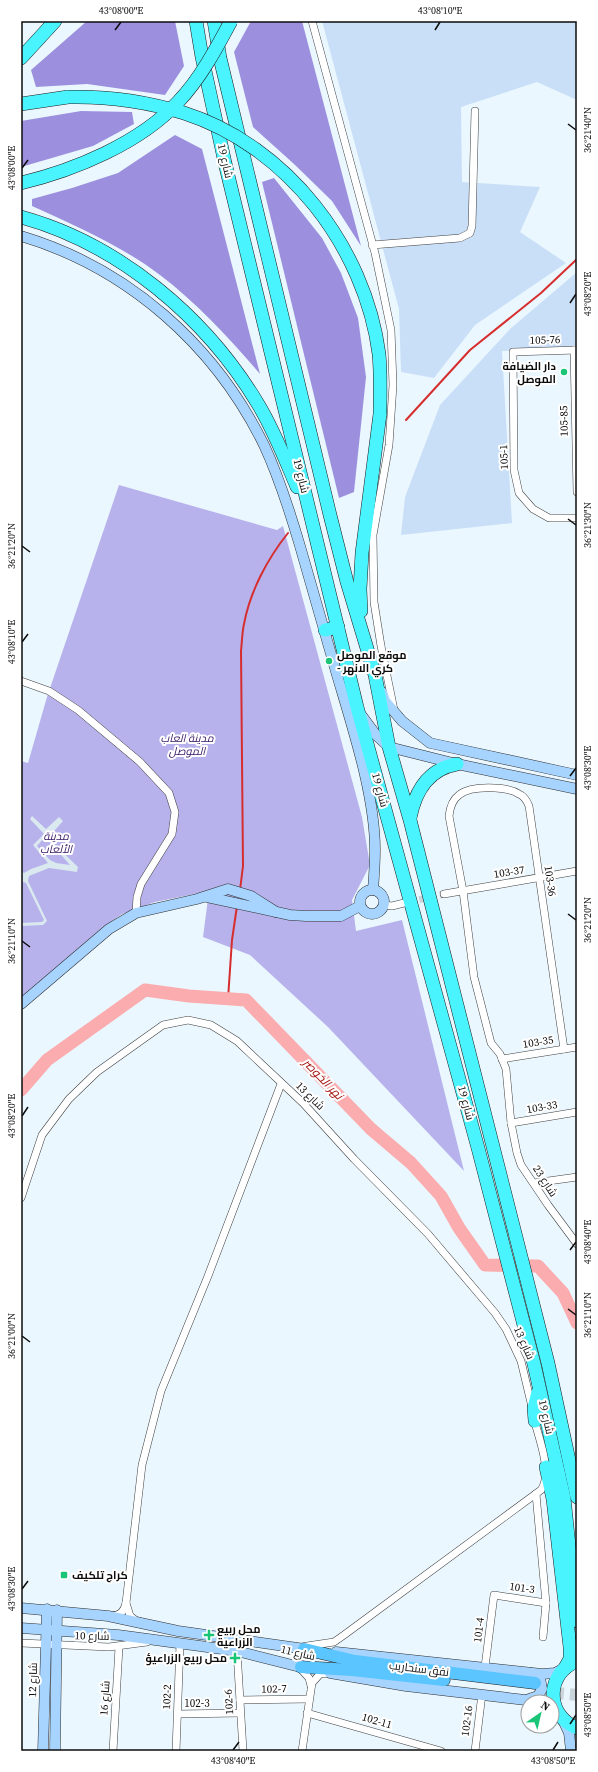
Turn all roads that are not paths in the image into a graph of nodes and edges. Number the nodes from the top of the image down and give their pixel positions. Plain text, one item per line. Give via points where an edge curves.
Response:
1 (54, 21) edge
2 (196, 21) edge
3 (214, 21) edge
4 (231, 21) edge
5 (312, 21) edge
6 (21, 58) edge
7 (21, 104) edge
8 (475, 111) dead end
9 (21, 183) edge
10 (21, 217) edge
11 (21, 236) edge
12 (372, 245) junction
13 (575, 350) edge
14 (513, 352) joint
15 (577, 492) edge
16 (577, 518) edge
17 (316, 540) junction
18 (338, 627) junction
19 (324, 630) junction
20 (367, 646) junction
21 (375, 675) junction
22 (21, 681) edge
23 (357, 707) junction
24 (394, 714) junction
25 (430, 743) junction
26 (389, 747) junction
27 (425, 757) junction
28 (457, 764) junction
29 (577, 775) edge
30 (577, 789) edge
31 (450, 805) joint
32 (410, 820) junction
33 (577, 871) edge
34 (538, 878) junction
35 (373, 890) junction
36 (463, 891) junction
37 (444, 894) tunnel mouth
38 (203, 897) junction
39 (404, 903) tunnel mouth
40 (384, 905) junction
41 (360, 906) junction
42 (276, 912) junction
43 (136, 913) junction
44 (21, 1004) edge
45 (577, 1047) edge
46 (564, 1049) junction
47 (502, 1059) junction
48 (281, 1084) junction
49 (577, 1112) edge
50 (511, 1123) junction
51 (577, 1176) edge
52 (534, 1183) junction
53 (21, 1198) edge
54 (577, 1244) edge
55 (538, 1380) junction
56 (560, 1418) junction
57 (535, 1421) junction
58 (577, 1451) edge
59 (546, 1467) junction
60 (536, 1494) junction
61 (577, 1497) edge
62 (494, 1595) joint
63 (126, 1602) junction
64 (546, 1603) junction
65 (21, 1608) edge
66 (52, 1610) junction
67 (108, 1616) junction
68 (577, 1620) edge
69 (141, 1623) junction
70 (21, 1628) edge
71 (52, 1630) junction
72 (543, 1637) dead end
73 (163, 1642) junction
74 (21, 1643) edge
75 (180, 1644) junction
76 (46, 1645) junction
77 (57, 1646) junction
78 (286, 1646) junction
79 (119, 1647) junction
80 (304, 1649) junction
81 (237, 1651) junction
82 (577, 1661) edge
83 (298, 1666) junction
84 (485, 1667) junction
85 (564, 1669) junction
86 (331, 1673) junction
87 (532, 1686) junction
88 (311, 1687) junction
89 (482, 1694) junction
90 (538, 1694) edge
91 (553, 1694) edge
92 (309, 1699) junction
93 (240, 1700) junction
94 (307, 1712) junction
95 (240, 1713) junction
96 (178, 1714) junction
97 (560, 1715) edge
98 (560, 1717) edge
99 (577, 1728) edge
100 (43, 1751) edge
101 (55, 1751) edge
102 (113, 1751) edge
103 (176, 1751) edge
104 (243, 1751) edge
105 (302, 1751) edge
106 (441, 1751) edge
107 (475, 1751) edge
108 (571, 1751) edge

1 - 6 highway
2 - 17 highway, شارع 19 via 225,163
3 - 20 highway, شارع 19 via 220,58 330,515
4 - 9 highway, bridge via 190,88 158,122 107,151 56,173
5 - 12 street
7 - 20 highway, bridge via 68,97 97,96 153,104 203,120 250,145 271,161 303,193 337,237 354,271 369,312 378,353 380,414 361,568 361,604
8 - 12 street via 470,233 464,238
10 - 17 highway via 54,228 104,252 151,284 196,323 228,361 258,404 284,454
11 - 19 main road via 72,254 122,282 170,318 213,364 233,391 264,445 288,504
12 - 24 street via 391,330 393,385 389,445 373,535 374,602
13 - 14 street, 105-76
13 - 15 street, 105-85
14 - 16 street, 105-1 via 514,470 519,492 533,509 549,518
17 - 18 highway, شارع 19
18 - 19 highway
18 - 23 highway, شارع 19
19 - 35 main road via 368,789 375,849
20 - 21 highway, شارع 19
21 - 24 main road via 385,701
21 - 26 highway, شارع 19
22 - 43 street via 49,691 78,710 140,762 170,793 175,812 172,834 141,884
23 - 26 main road via 376,735
23 - 55 highway, شارع 19 via 478,1148
24 - 25 main road
25 - 27 main road
25 - 29 main road
26 - 27 main road
26 - 32 highway, شارع 19
27 - 28 main road
28 - 30 main road
28 - 32 highway via 439,769 424,782 414,799
31 - 34 street, 103-36 via 459,794 481,788 514,792 523,796 528,806
31 - 36 street, شارع 23 via 449,816
32 - 56 highway, شارع 19
33 - 34 street, 103-37
34 - 36 street, 103-37
34 - 46 street, 103-36
35 - 40 main road via 380,894
35 - 41 main road via 362,894
36 - 37 street, 103-37
36 - 47 street, شارع 23 via 474,976 491,1043
38 - 42 main road
38 - 42 main road via 233,889 251,896
38 - 43 main road
39 - 40 street
40 - 41 main road via 380,912 372,914 364,912
41 - 42 main road via 341,916 327,917
43 - 44 main road via 109,929
45 - 46 street, 103-35
46 - 47 street, 103-35
47 - 50 street, شارع 23 via 508,1081
48 - 53 street, شارع 13 via 238,1041 211,1025 188,1020 163,1025 97,1072 69,1099 42,1135
48 - 57 street, شارع 13 via 303,1103 354,1159 424,1229 495,1312 522,1361
48 - 63 street via 161,1391 142,1465
49 - 50 street, 103-33
50 - 52 street, شارع 23 via 519,1159
51 - 52 street
52 - 54 street, شارع 23
55 - 57 highway
55 - 68 highway, شارع 19 via 564,1498
56 - 58 highway
56 - 61 highway, شارع 19
57 - 59 street, شارع 11
59 - 60 street, شارع 11 via 545,1484
59 - 85 highway via 553,1499 571,1652
60 - 64 street
60 - 78 street, شارع 11 via 334,1642 314,1646
62 - 64 street, 101-3
62 - 84 street, 101-4
63 - 67 street via 123,1612
63 - 69 street via 130,1616
64 - 72 street
65 - 66 main road, شارع 11
66 - 67 main road, شارع 11
66 - 71 main road, شارع 12
67 - 69 main road, شارع 11
69 - 78 main road, شارع 11 via 178,1631
70 - 71 main road, شارع 11
71 - 73 main road, شارع 11 via 118,1635
71 - 76 main road, شارع 12
71 - 77 main road, شارع 12
73 - 75 main road, شارع 11
73 - 79 street, شارع 10
74 - 76 street, شارع 10
75 - 81 main road, شارع 11
75 - 96 street, 102-2
76 - 77 street, شارع 10
76 - 100 main road, شارع 12
77 - 79 street, شارع 10
77 - 101 main road, شارع 12
78 - 80 main road, شارع 11
79 - 102 street, شارع 16
80 - 84 main road, شارع 11
80 - 87 main road, نفق سنحاريب via 355,1661
81 - 83 main road, شارع 11
81 - 93 street, 102-6
82 - 85 highway
83 - 86 main road, شارع 11
83 - 87 main road, نفق سنحاريب
83 - 88 street via 306,1674
84 - 87 main road, شارع 11
85 - 87 main road, شارع 11 via 550,1674
85 - 91 highway via 557,1678
86 - 88 street via 316,1677
86 - 89 main road, شارع 11 via 406,1686
87 - 89 main road, شارع 11
87 - 90 main road, شارع 11
88 - 92 street
89 - 107 street, 102-16
92 - 93 street, 102-7
92 - 94 street
93 - 95 street, 102-6
94 - 105 street
94 - 106 street, 102-11
95 - 96 street, 102-3
95 - 104 street, 102-6
96 - 103 street, 102-2
97 - 99 highway
98 - 108 main road via 569,1733

